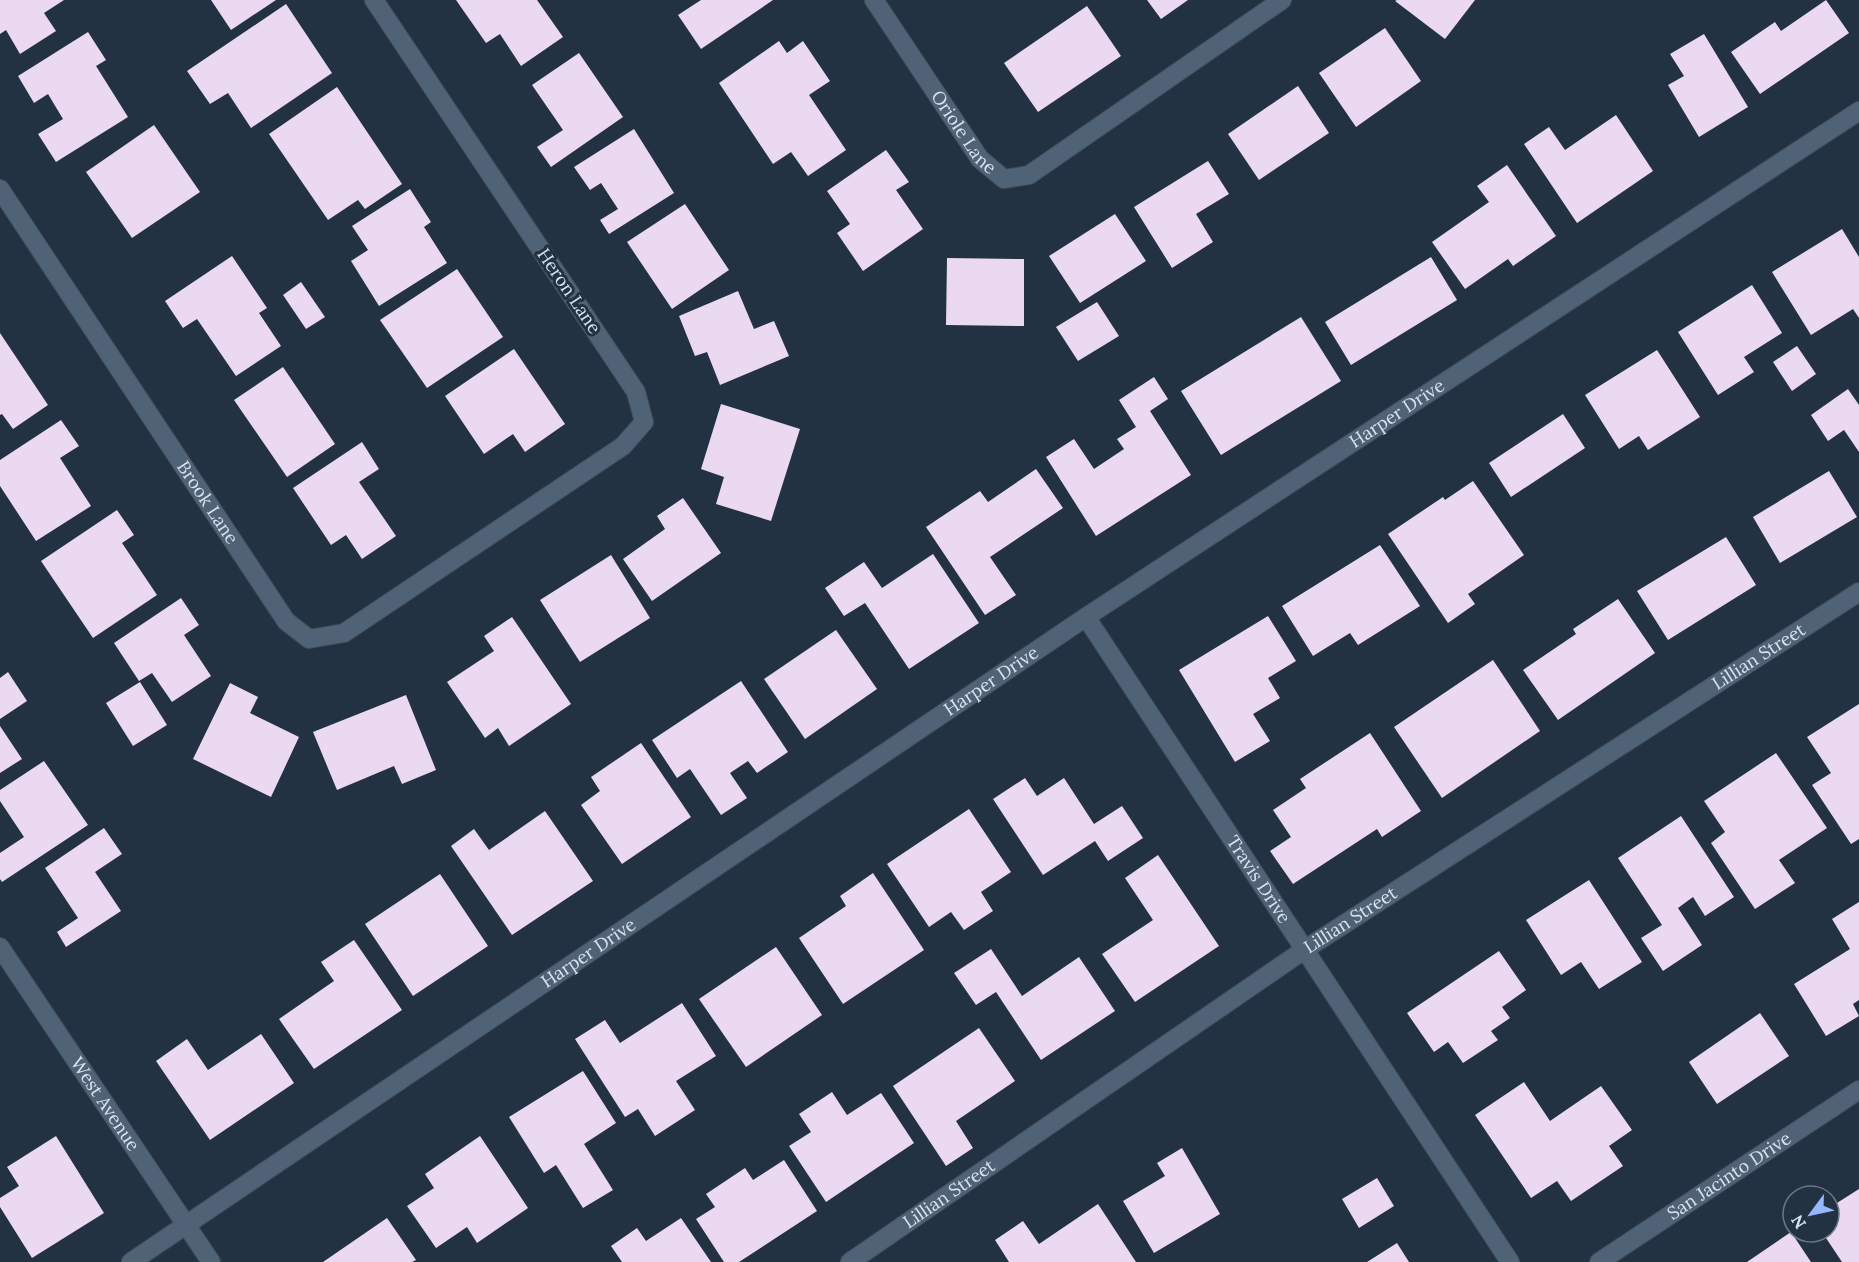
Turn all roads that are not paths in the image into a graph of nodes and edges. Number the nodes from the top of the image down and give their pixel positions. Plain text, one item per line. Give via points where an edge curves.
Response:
1 (374, 0) edge
2 (874, 0) edge
3 (1282, 0) edge
4 (1859, 111) edge
5 (0, 189) edge
6 (486, 538) joint
7 (1859, 592) edge
8 (1086, 617) junction
9 (0, 947) edge
10 (1304, 950) junction
11 (1859, 1090) edge
12 (186, 1225) junction
13 (131, 1262) edge
14 (211, 1262) edge
15 (850, 1262) edge
16 (1510, 1262) edge
17 (1599, 1262) edge

1 - 6 street, Heron Lane via 636,392 644,422 623,446
2 - 3 street, Oriole Lane via 980,159 1004,179 1029,175
4 - 8 street, Harper Drive
5 - 6 street, Brook Lane via 286,621 309,639 344,633
7 - 10 street, Lillian Street
8 - 10 street, Travis Drive
8 - 12 street, Harper Drive
9 - 12 street, West Avenue
10 - 15 street, Lillian Street
10 - 16 street, Travis Drive
11 - 17 street, San Jacinto Drive
12 - 13 street, Harper Drive
12 - 14 street, West Avenue

